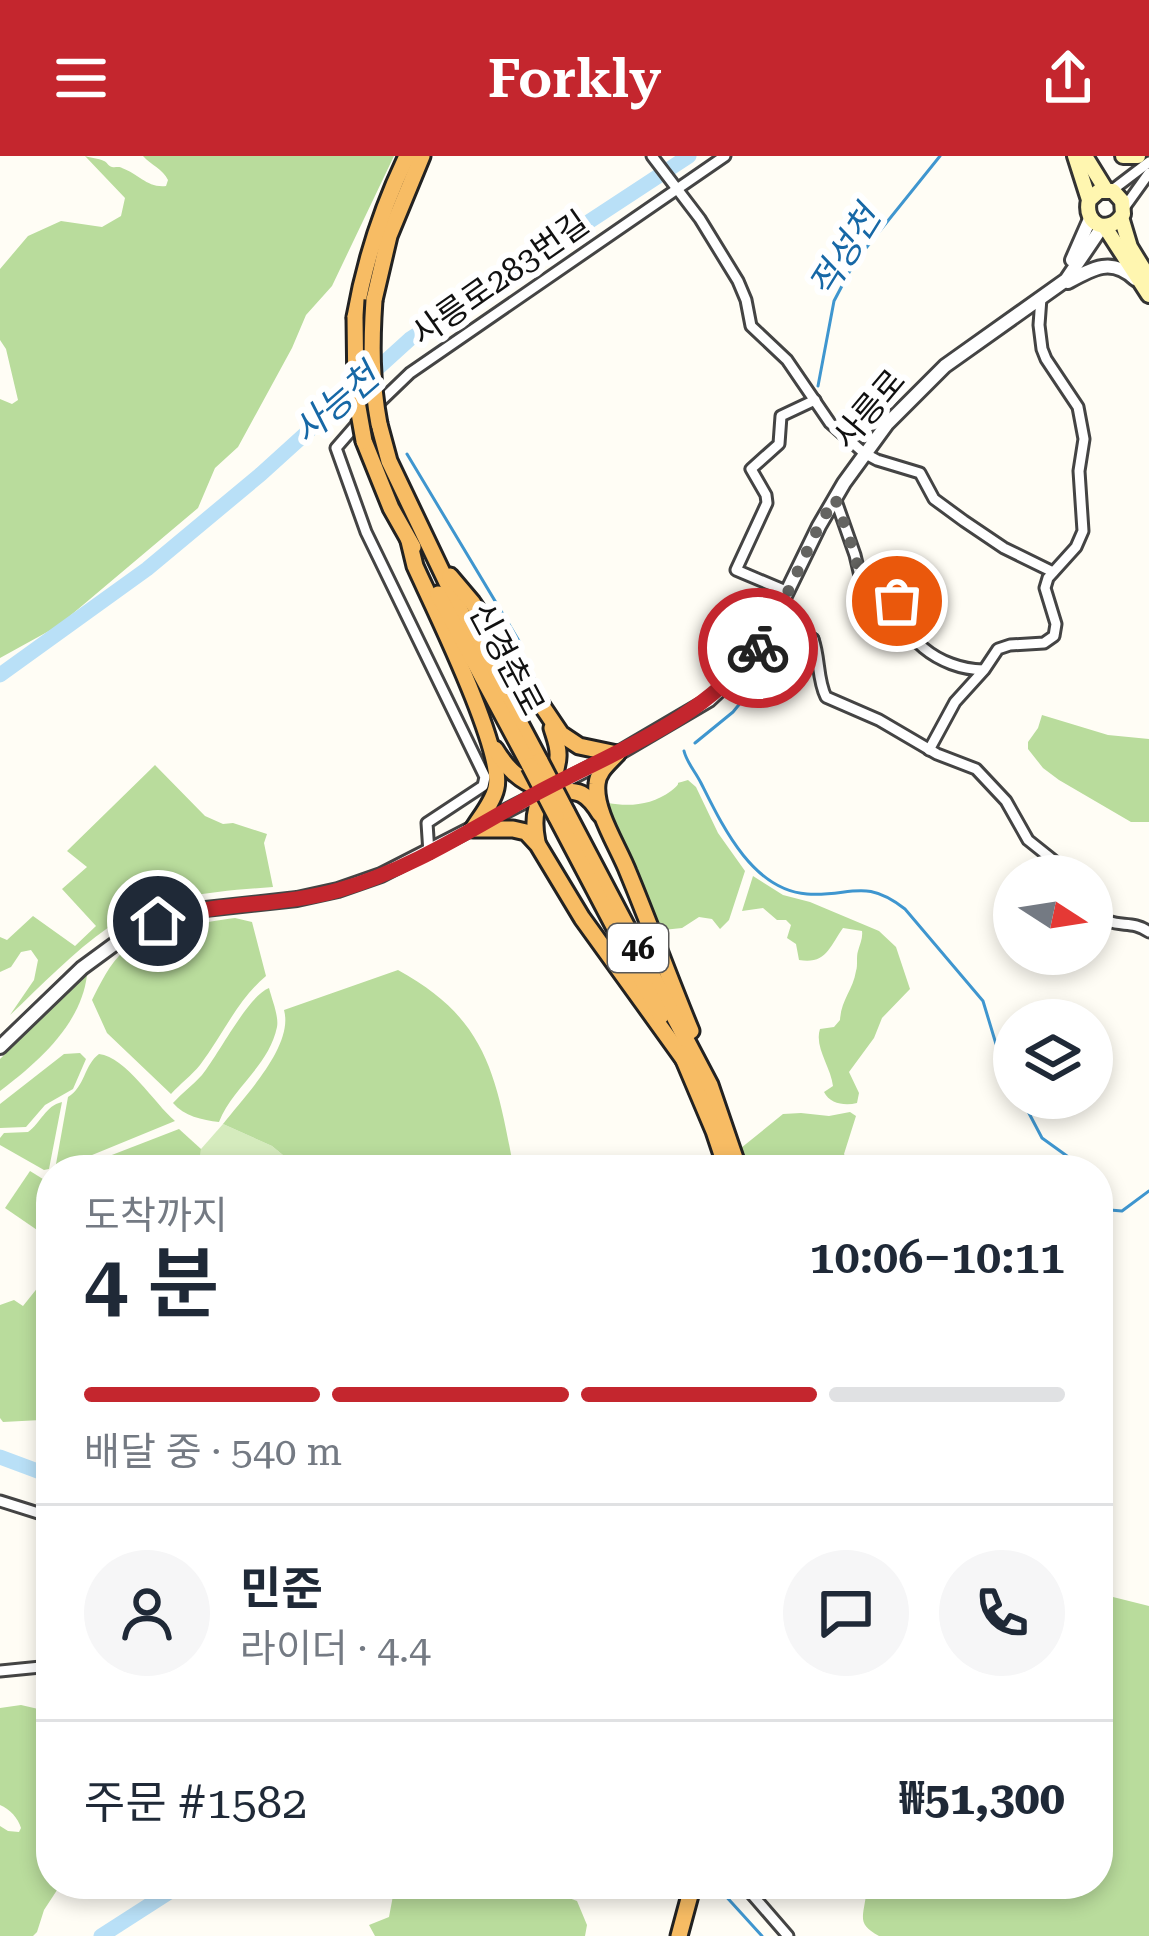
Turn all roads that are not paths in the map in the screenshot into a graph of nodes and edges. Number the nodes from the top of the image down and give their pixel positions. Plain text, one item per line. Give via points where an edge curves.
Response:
1 (407, 156) edge
2 (422, 156) edge
3 (652, 156) edge
4 (725, 156) edge
5 (1076, 156) edge
6 (1085, 156) edge
7 (1123, 156) edge
8 (1138, 156) edge
9 (1149, 162) edge
10 (1149, 173) edge
11 (677, 188) junction
12 (1108, 191) junction
13 (1089, 200) junction
14 (1123, 212) junction
15 (1099, 224) junction
16 (1148, 288) edge
17 (1041, 298) junction
18 (814, 400) junction
19 (864, 453) junction
20 (835, 498) junction
21 (409, 541) junction
22 (436, 559) junction
23 (1053, 572) junction
24 (785, 598) junction
25 (813, 639) junction
26 (756, 652) junction
27 (984, 670) junction
28 (548, 716) junction
29 (490, 741) junction
30 (929, 750) junction
31 (617, 754) junction
32 (535, 764) junction
33 (544, 790) junction
34 (561, 814) junction
35 (608, 828) junction
36 (473, 829) junction
37 (538, 844) junction
38 (429, 853) junction
39 (1047, 855) edge
40 (1113, 924) edge
41 (1149, 932) edge
42 (0, 1047) edge
43 (686, 1061) junction
44 (710, 1084) junction
45 (722, 1155) edge
46 (734, 1155) edge
47 (0, 1501) edge
48 (36, 1512) edge
49 (36, 1667) edge
50 (0, 1671) edge
51 (679, 1899) edge
52 (689, 1899) edge
53 (756, 1899) edge
54 (670, 1936) edge
55 (679, 1936) edge
56 (788, 1936) edge

1 - 21 highway, 신경춘로 / 46, bridge via 378,220 355,317 364,441
2 - 22 highway, 신경춘로 / 46, bridge via 388,236 374,300 372,383 389,460
3 - 11 street
4 - 11 street, 사릉로283번길
5 - 13 main road
6 - 12 main road
7 - 8 main road
9 - 12 street
10 - 14 street
11 - 18 street via 738,281 751,326
11 - 38 street, 사릉로283번길 via 410,374 336,448 366,532 485,777 427,824
12 - 13 main road
12 - 14 main road
13 - 15 main road via 1087,213
14 - 15 main road via 1114,225
14 - 16 main road
15 - 16 main road
15 - 17 street, 사릉로 via 1066,280
16 - 17 street via 1107,265
17 - 19 street, 사릉로 via 931,378
17 - 23 street via 1042,349 1078,407 1084,439 1083,531
18 - 19 street
18 - 24 street via 781,416 778,447 751,470 767,503 736,570
19 - 20 street, 사릉로
19 - 23 street via 920,473 934,499
20 - 24 street, 사릉로
20 - 27 street via 860,576 897,592 901,618 920,647
21 - 29 highway
21 - 32 highway, 신경춘로 / 46
22 - 28 highway
22 - 32 highway, 신경춘로 / 46
23 - 27 street via 1045,588 1054,635 1044,644 1003,646
24 - 25 street via 791,626
24 - 26 street, 사릉로
25 - 26 street
25 - 30 street via 826,697
26 - 31 street, 사릉로 via 709,700
27 - 30 street
28 - 31 highway via 570,742
28 - 33 highway via 558,758
29 - 33 highway via 513,774
29 - 36 highway via 496,788
30 - 39 street via 976,769
31 - 33 street, 사릉로
31 - 35 highway via 597,780
32 - 34 highway, 신경춘로 / 46, bridge
33 - 35 highway via 579,792
33 - 36 street, 사릉로
33 - 37 highway via 534,817
34 - 43 highway, 신경춘로 / 46
34 - 44 highway, 신경춘로 / 46
35 - 44 highway
36 - 37 highway via 513,829
36 - 38 street, 사릉로
37 - 43 highway
38 - 42 street, 사릉로 via 338,890 203,908 143,928 95,956
40 - 41 street
43 - 45 highway, 신경춘로 / 46
44 - 46 highway, 신경춘로 / 46
47 - 48 street
49 - 50 street
51 - 54 highway
52 - 55 highway
53 - 56 street

